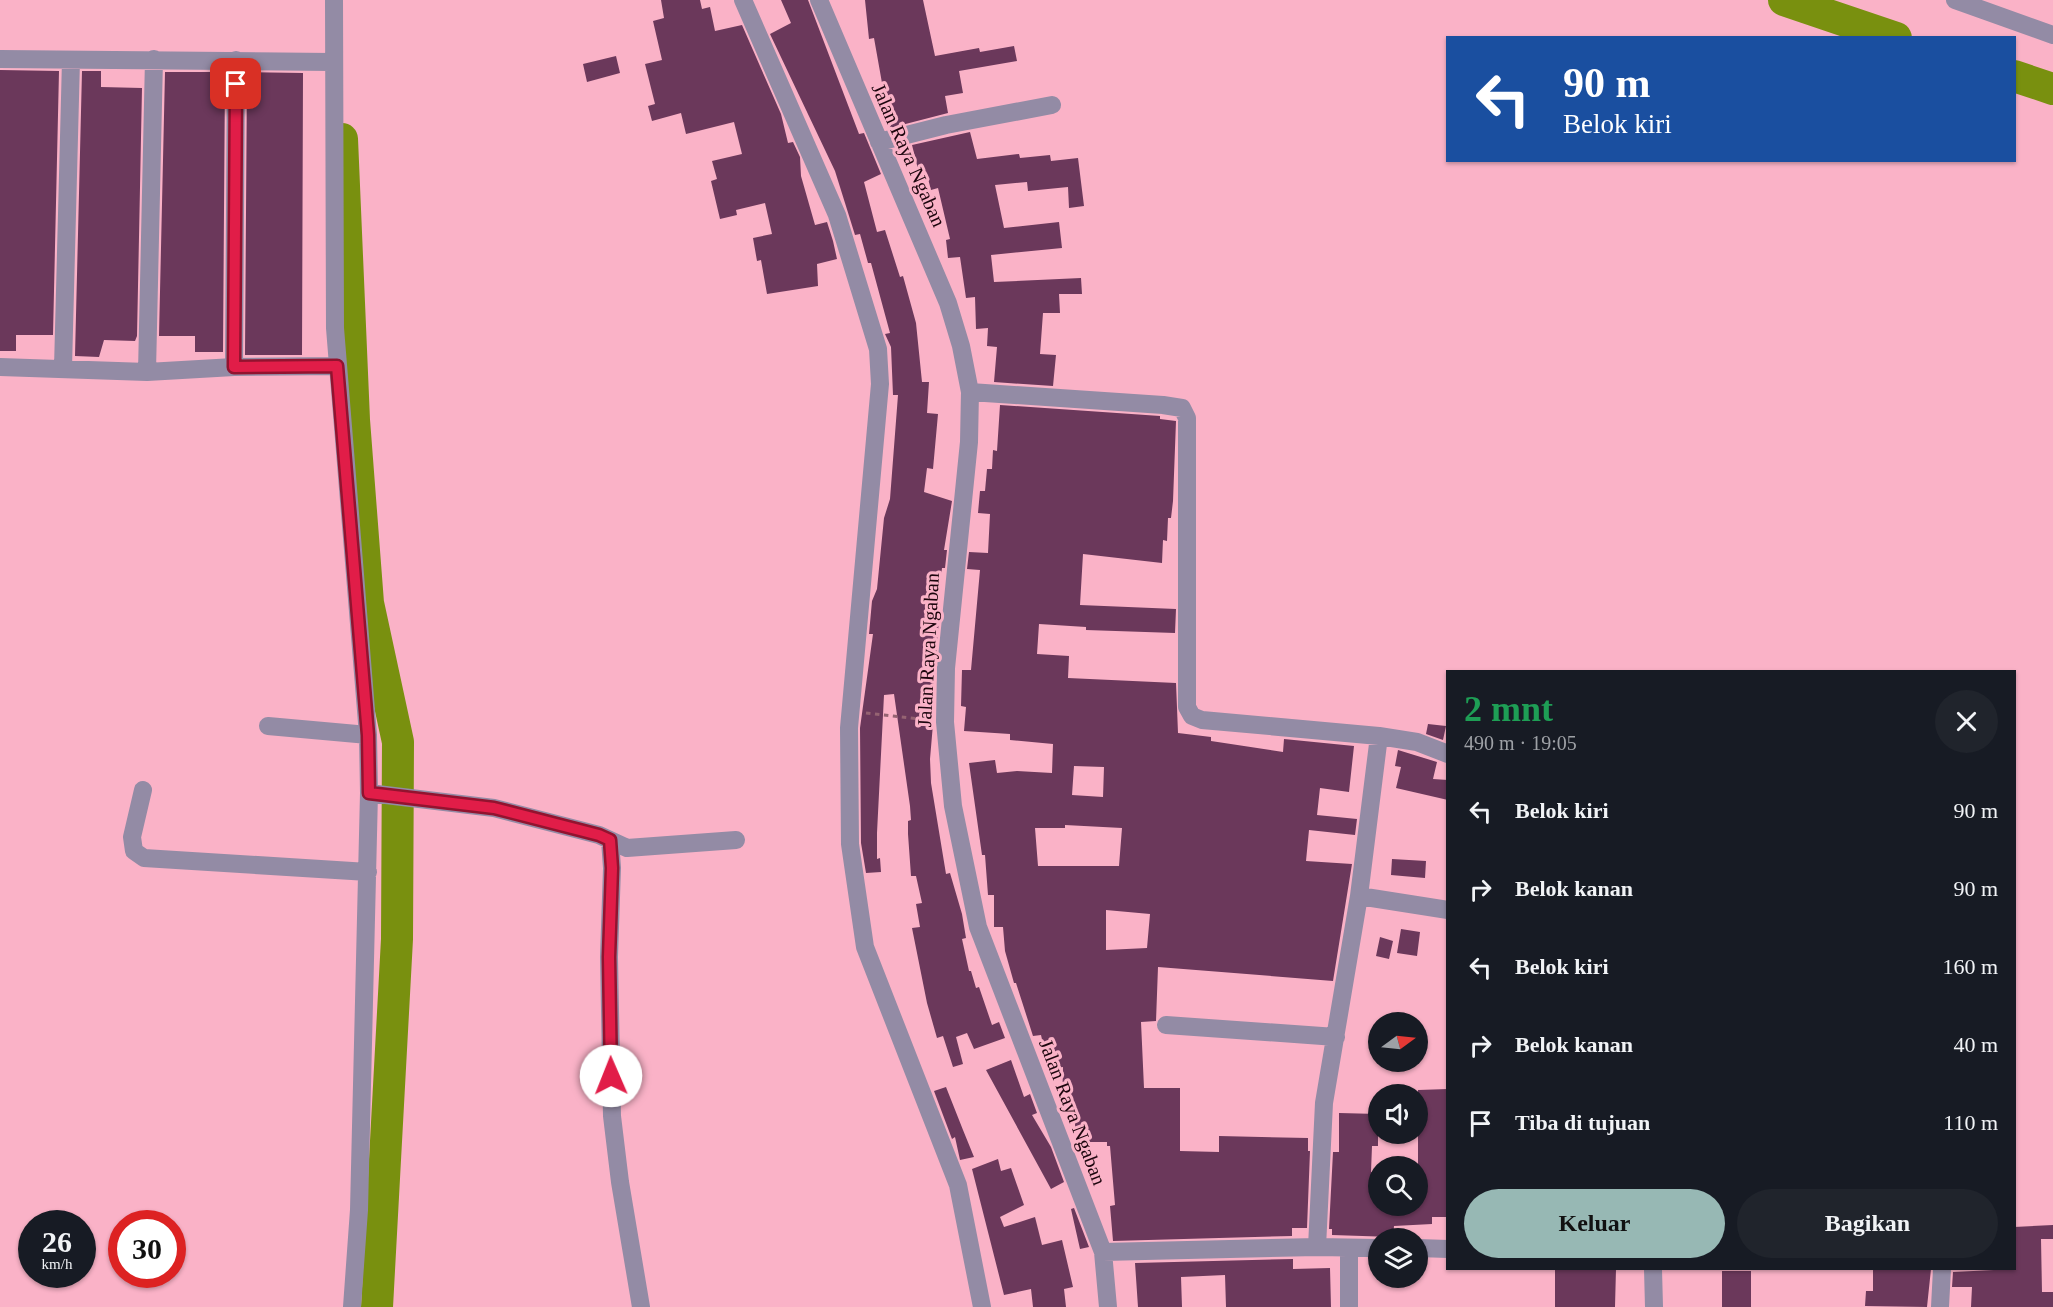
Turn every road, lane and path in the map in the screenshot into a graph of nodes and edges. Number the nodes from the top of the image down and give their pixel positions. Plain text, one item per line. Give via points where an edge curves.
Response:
1 (334, 0) edge
2 (743, 0) edge
3 (819, 0) edge
4 (1954, 0) edge
5 (2053, 35) edge
6 (0, 59) edge
7 (154, 59) junction
8 (71, 60) junction
9 (236, 60) junction
10 (332, 62) junction
11 (1052, 105) dead end
12 (879, 142) junction
13 (337, 366) junction
14 (0, 367) edge
15 (234, 367) junction
16 (63, 368) junction
17 (147, 372) junction
18 (970, 392) junction
19 (871, 713) dead end
20 (919, 719) dead end
21 (268, 726) dead end
22 (368, 735) junction
23 (1379, 736) junction
24 (1446, 753) edge
25 (143, 790) dead end
26 (369, 793) junction
27 (610, 840) junction
28 (736, 840) dead end
29 (368, 872) junction
30 (1359, 896) junction
31 (1446, 910) edge
32 (1166, 1025) dead end
33 (1336, 1037) junction
34 (1317, 1246) junction
35 (1349, 1248) junction
36 (1368, 1248) edge
37 (1428, 1248) edge
38 (1446, 1249) edge
39 (1103, 1252) junction
40 (1653, 1270) edge
41 (1942, 1270) edge
42 (352, 1307) edge
43 (641, 1307) edge
44 (982, 1307) edge
45 (1107, 1307) edge
46 (1349, 1307) edge
47 (1654, 1307) edge
48 (1940, 1307) edge

1 - 10 street
2 - 44 street via 829,193 878,349 880,384 849,728 850,844 865,947 958,1185
3 - 12 street, Jalan Raya Ngaban
4 - 5 street
6 - 8 street
7 - 8 street
7 - 9 street
7 - 17 street
8 - 16 street
9 - 10 street
9 - 15 street
10 - 13 street
11 - 12 street
12 - 18 street, Jalan Raya Ngaban via 948,303
13 - 15 street
13 - 22 street
14 - 16 street
15 - 17 street
16 - 17 street
18 - 23 street via 1182,408 1187,417 1187,707 1192,716
18 - 39 street, Jalan Raya Ngaban via 969,442 946,669 945,722 953,806 978,927
19 - 20 path
21 - 22 street
22 - 26 street
23 - 24 street via 1417,742
23 - 30 street
25 - 29 street via 132,837 134,851 144,858
26 - 27 street via 494,808
26 - 29 street
27 - 28 street via 635,849
27 - 43 street via 612,1116
29 - 42 street via 359,1210
30 - 31 street
30 - 33 street
32 - 33 street
33 - 34 street via 1324,1103
34 - 35 street
34 - 39 street
35 - 36 street
35 - 46 street
37 - 38 street
39 - 45 street, Jalan Raya Ngaban
40 - 47 street
41 - 48 street

